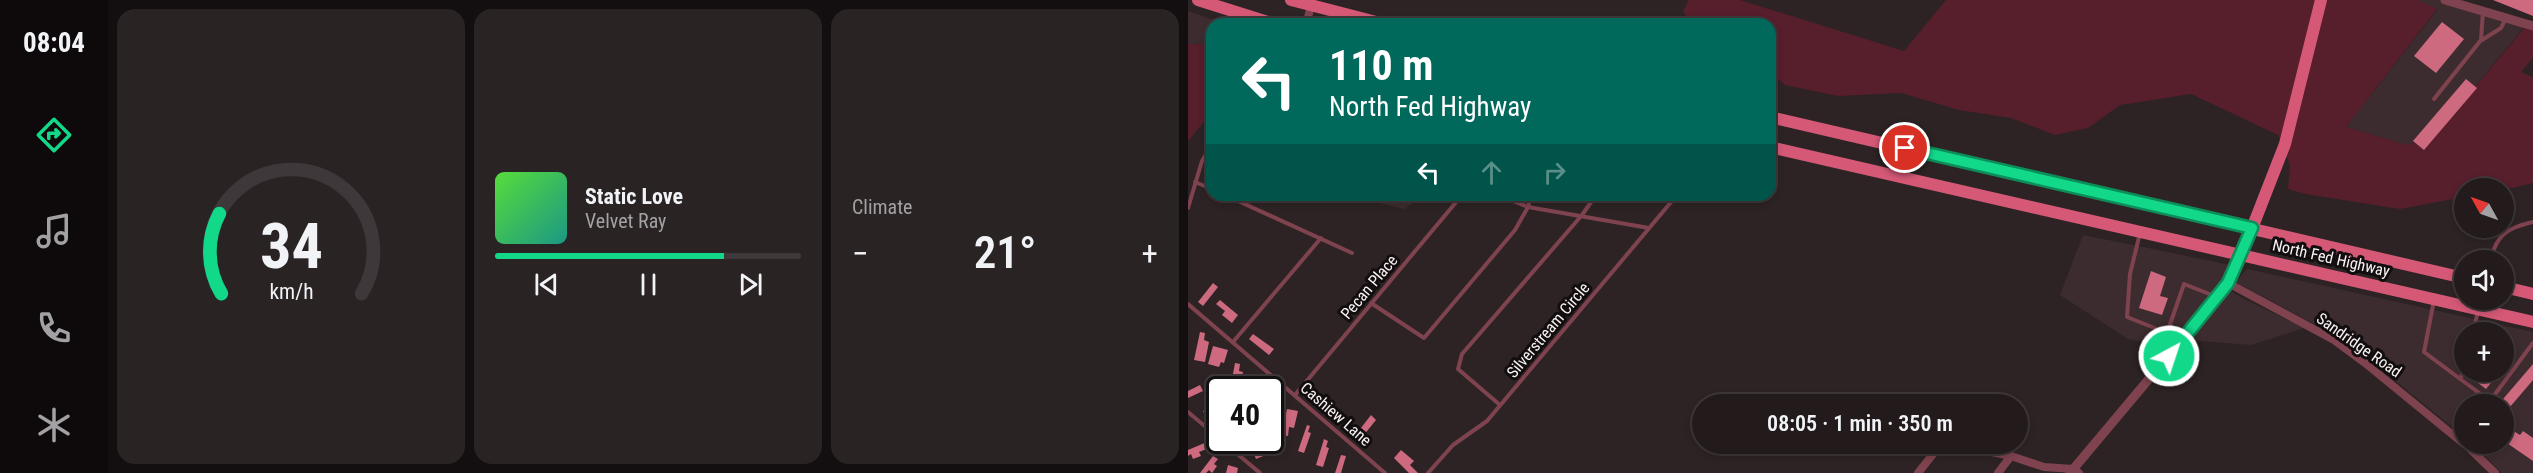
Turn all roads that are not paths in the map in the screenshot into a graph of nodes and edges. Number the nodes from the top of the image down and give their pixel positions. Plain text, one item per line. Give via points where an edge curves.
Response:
1 (1197, 0) edge
2 (1291, 0) edge
3 (2321, 0) edge
4 (2445, 0) edge
5 (1312, 3) edge
6 (2484, 11) junction
7 (1256, 18) edge
8 (1308, 18) edge
9 (1363, 18) edge
10 (2506, 18) junction
11 (2533, 26) edge
12 (2481, 40) junction
13 (2434, 99) dead end
14 (1776, 118) edge
15 (1776, 148) edge
16 (1206, 154) edge
17 (1195, 182) junction
18 (1206, 187) edge
19 (1238, 201) edge
20 (1456, 201) edge
21 (1513, 201) edge
22 (1530, 201) edge
23 (1592, 201) edge
24 (1672, 201) edge
25 (1528, 207) junction
26 (1188, 208) edge
27 (1582, 215) junction
28 (2533, 222) edge
29 (1650, 228) junction
30 (2252, 228) junction
31 (2140, 232) junction
32 (1321, 238) junction
33 (2493, 250) edge
34 (1352, 253) dead end
35 (2242, 254) junction
36 (2454, 276) edge
37 (2228, 283) junction
38 (2514, 289) edge
39 (2533, 294) edge
40 (2217, 297) junction
41 (2435, 300) junction
42 (1371, 303) junction
43 (1188, 304) edge
44 (2454, 304) edge
45 (2479, 310) joint
46 (2475, 322) edge
47 (2533, 322) edge
48 (2167, 333) junction
49 (2182, 340) junction
50 (1233, 342) junction
51 (2533, 343) edge
52 (2514, 369) edge
53 (2454, 373) edge
54 (2466, 382) edge
55 (2504, 382) edge
56 (1295, 395) junction
57 (1500, 405) junction
58 (1188, 412) edge
59 (1206, 427) edge
60 (2454, 435) edge
61 (1238, 454) edge
62 (1933, 454) edge
63 (2001, 454) edge
64 (2475, 454) edge
65 (2011, 456) junction
66 (2074, 472) edge
67 (1260, 473) edge
68 (1385, 473) edge
69 (1428, 473) edge
70 (1918, 473) edge
71 (1998, 473) edge
72 (2495, 473) edge

1 - 7 main road
2 - 5 main road
3 - 30 main road via 2291,125
4 - 6 street
5 - 8 street
5 - 9 main road
6 - 10 street
6 - 12 lane
10 - 11 street
10 - 12 lane via 2501,28
12 - 13 lane
14 - 30 main road, North Fed Highway
15 - 31 main road, North Fed Highway
16 - 17 lane
17 - 18 lane
17 - 26 lane
19 - 32 lane
20 - 42 lane, Pecan Place
21 - 25 lane
22 - 25 lane
23 - 27 lane
24 - 29 lane, Silverstream Circle
25 - 27 lane
25 - 42 lane via 1515,230 1424,338
27 - 29 lane
27 - 57 lane via 1462,354 1458,369
28 - 33 lane via 2512,226
29 - 57 lane, Silverstream Circle
30 - 35 main road
30 - 36 main road, North Fed Highway
31 - 35 main road, North Fed Highway
31 - 48 lane via 2130,274 2127,317
32 - 34 lane
32 - 50 lane
35 - 37 street
35 - 41 main road, North Fed Highway
37 - 40 street
37 - 60 street, Sandridge Road via 2334,340
38 - 39 main road
40 - 48 lane via 2184,284
40 - 49 street
41 - 44 main road, North Fed Highway
41 - 53 lane via 2424,352
42 - 56 lane, Pecan Place
43 - 50 lane, Cashiew Lane
45 - 46 lane
45 - 47 main road, North Fed Highway
48 - 49 lane
49 - 66 street
50 - 56 lane, Cashiew Lane
51 - 52 lane
54 - 55 lane via 2490,401
56 - 68 lane, Cashiew Lane
57 - 69 lane, Silverstream Circle via 1487,421 1453,445
58 - 59 lane
61 - 67 lane
62 - 70 street
63 - 65 street
64 - 72 street, Sandridge Road
65 - 66 street
65 - 71 street

